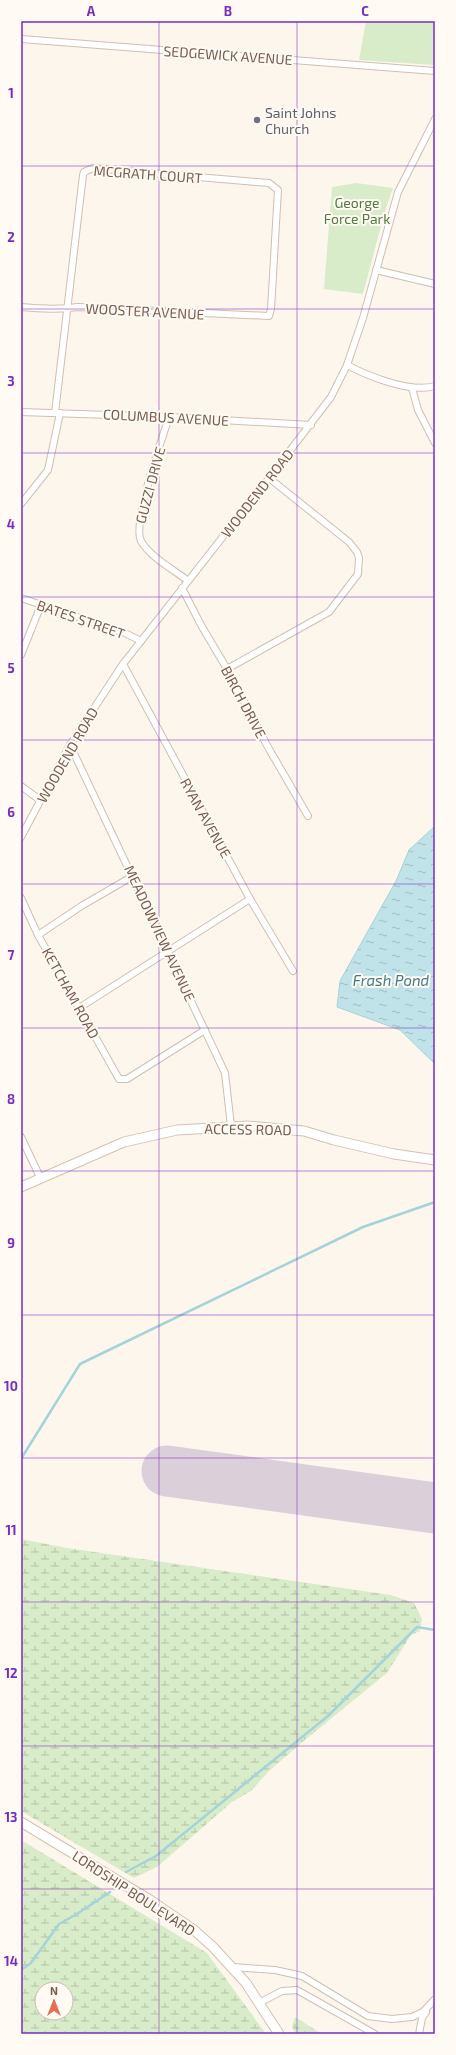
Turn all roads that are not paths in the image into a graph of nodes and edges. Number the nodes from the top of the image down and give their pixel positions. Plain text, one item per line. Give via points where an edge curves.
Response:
1 (21, 39) edge
2 (435, 71) edge
3 (435, 119) edge
4 (432, 132) edge
5 (376, 270) junction
6 (435, 284) edge
7 (21, 307) edge
8 (68, 309) junction
9 (269, 316) joint
10 (347, 365) junction
11 (435, 386) edge
12 (412, 388) junction
13 (21, 412) edge
14 (57, 413) junction
15 (169, 417) junction
16 (311, 425) junction
17 (435, 444) edge
18 (269, 478) junction
19 (21, 504) edge
20 (188, 581) junction
21 (182, 588) junction
22 (21, 598) edge
23 (41, 605) junction
24 (141, 641) junction
25 (21, 655) edge
26 (122, 664) junction
27 (227, 669) junction
28 (70, 745) junction
29 (21, 786) edge
30 (40, 800) junction
31 (308, 816) dead end
32 (21, 837) edge
33 (133, 876) junction
34 (21, 898) edge
35 (250, 898) junction
36 (38, 935) junction
37 (168, 952) junction
38 (293, 970) dead end
39 (79, 1008) junction
40 (205, 1030) junction
41 (231, 1126) junction
42 (21, 1137) edge
43 (435, 1160) edge
44 (40, 1177) junction
45 (21, 1187) edge
46 (21, 1822) edge
47 (233, 1967) junction
48 (435, 1999) edge
49 (259, 2003) junction
50 (279, 2034) edge
51 (375, 2034) edge
52 (419, 2034) edge

1 - 2 street, SEDGEWICK AVENUE
3 - 4 street, WOODEND ROAD
4 - 5 street, WOODEND ROAD via 398,192
5 - 6 street
5 - 10 street, WOODEND ROAD
7 - 8 street, WOOSTER AVENUE
8 - 9 street, WOOSTER AVENUE
8 - 9 street, MCGRATH COURT via 83,175 93,168 269,183 276,187 278,194
8 - 14 street, MCGRATH COURT
10 - 12 street via 360,372
10 - 16 street, WOODEND ROAD via 331,397
11 - 12 street via 424,389
12 - 17 street via 418,410
13 - 14 street, COLUMBUS AVENUE
14 - 15 street, COLUMBUS AVENUE
14 - 19 street, MCGRATH COURT via 48,470
15 - 16 street, COLUMBUS AVENUE
15 - 20 street, GUZZI DRIVE via 138,529 145,546
16 - 18 street, WOODEND ROAD
18 - 20 street, WOODEND ROAD
18 - 27 street via 349,542 357,552 359,570 355,579 328,612
20 - 21 street, WOODEND ROAD
21 - 24 street, WOODEND ROAD
21 - 27 street, BIRCH DRIVE
22 - 23 street, BATES STREET
23 - 24 street, BATES STREET via 125,633
23 - 25 street
24 - 26 street, WOODEND ROAD
26 - 28 street, WOODEND ROAD
26 - 35 street, RYAN AVENUE
27 - 31 street, BIRCH DRIVE
28 - 30 street, WOODEND ROAD
28 - 33 street, MEADOWVIEW AVENUE
29 - 30 street
30 - 32 street, WOODEND ROAD
33 - 36 street via 82,905
33 - 37 street, MEADOWVIEW AVENUE
34 - 36 street, KETCHAM ROAD
35 - 37 street
35 - 38 street, RYAN AVENUE
36 - 39 street, KETCHAM ROAD
37 - 39 street
37 - 40 street, MEADOWVIEW AVENUE
39 - 40 street, KETCHAM ROAD via 117,1076 124,1080
40 - 41 street, MEADOWVIEW AVENUE via 225,1073
41 - 43 main road, ACCESS ROAD via 304,1131 387,1152
41 - 44 main road, ACCESS ROAD via 177,1130 124,1142
42 - 44 street
44 - 45 main road, ACCESS ROAD
46 - 47 main road, LORDSHIP BOULEVARD via 177,1918
47 - 48 street via 275,1970 302,1976 368,2016 392,2020 412,2018 423,2012
47 - 49 main road, LORDSHIP BOULEVARD
48 - 52 street via 422,2018
49 - 50 main road, LORDSHIP BOULEVARD
49 - 51 street via 282,1991 297,1990

